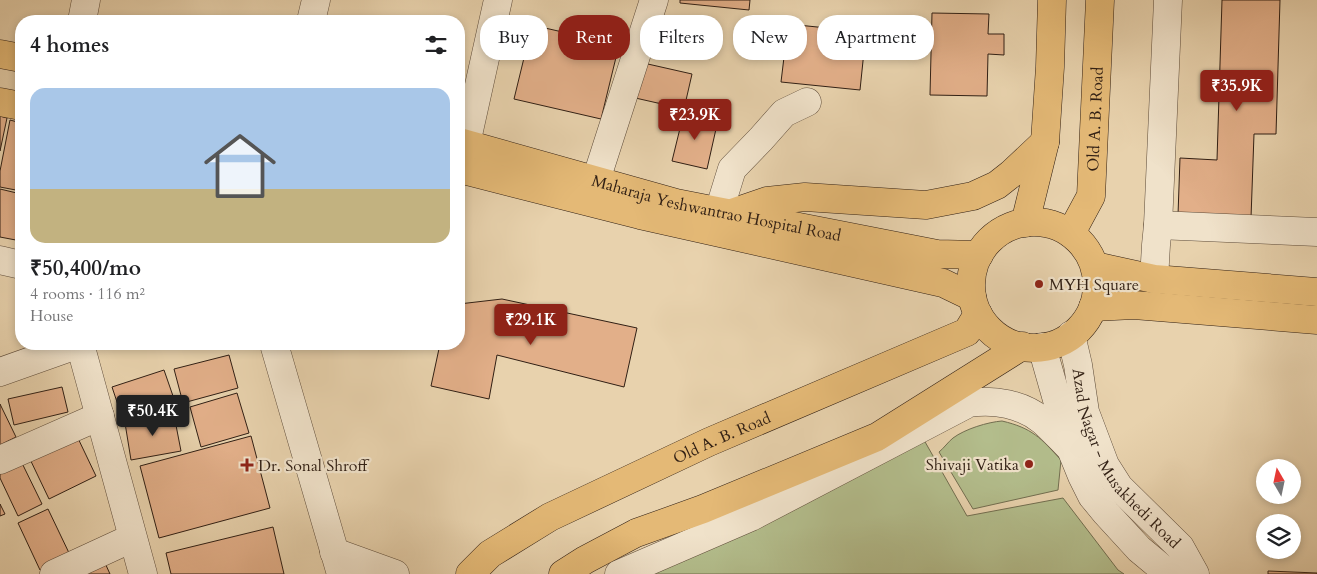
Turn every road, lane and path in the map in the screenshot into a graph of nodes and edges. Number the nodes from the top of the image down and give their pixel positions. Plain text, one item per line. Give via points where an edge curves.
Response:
1 (86, 0) edge
2 (316, 0) edge
3 (498, 0) edge
4 (654, 0) edge
5 (1052, 0) edge
6 (1100, 0) edge
7 (1168, 0) edge
8 (83, 15) edge
9 (313, 15) edge
10 (0, 54) edge
11 (15, 57) edge
12 (0, 102) edge
13 (807, 102) dead end
14 (15, 105) edge
15 (465, 135) edge
16 (1045, 142) junction
17 (465, 152) edge
18 (465, 152) edge
19 (596, 180) junction
20 (725, 212) junction
21 (1025, 223) junction
22 (1158, 224) junction
23 (1317, 232) edge
24 (1071, 233) junction
25 (979, 255) junction
26 (0, 260) edge
27 (15, 263) edge
28 (1095, 266) junction
29 (1154, 279) junction
30 (1317, 292) edge
31 (975, 305) junction
32 (1093, 308) junction
33 (1317, 320) edge
34 (1071, 335) junction
35 (1032, 347) junction
36 (62, 350) edge
37 (81, 350) edge
38 (276, 350) edge
39 (0, 372) edge
40 (100, 416) junction
41 (1071, 449) junction
42 (0, 460) edge
43 (132, 538) junction
44 (337, 563) edge
45 (54, 574) edge
46 (143, 574) edge
47 (395, 574) edge
48 (470, 574) edge
49 (563, 574) edge
50 (619, 574) edge
51 (1177, 574) edge
52 (1195, 574) edge

1 - 8 street
2 - 9 street
3 - 15 street
4 - 19 street
5 - 16 main road
6 - 24 main road, Old A. B. Road via 1091,196
7 - 22 street
10 - 11 main road
12 - 14 main road
13 - 20 street via 784,113 732,169
16 - 20 main road via 1012,174 973,196 926,206 805,197 767,201
16 - 21 main road
17 - 19 main road, Maharaja Yeshwantrao Hospital Road
18 - 31 main road, Maharaja Yeshwantrao Hospital Road via 640,215 942,283
19 - 20 main road, Maharaja Yeshwantrao Hospital Road via 676,203
20 - 25 main road, Maharaja Yeshwantrao Hospital Road via 937,254
21 - 24 main road via 1049,224
21 - 25 main road via 998,234
22 - 23 street
22 - 29 street
24 - 28 main road via 1086,248
25 - 31 main road via 972,275
26 - 27 street
28 - 29 main road
28 - 32 main road via 1098,287
29 - 30 main road
31 - 35 main road via 989,328 1004,340
31 - 48 main road, Old A. B. Road via 967,332 709,442 550,517 490,554
32 - 33 main road via 1134,305
32 - 34 main road via 1086,321
34 - 35 main road via 1062,342
34 - 52 street, Azad Nagar - Musakhedi Road via 1085,412 1105,465 1119,487 1180,547
35 - 41 street, Azad Nagar - Musakhedi Road
35 - 49 main road via 877,437 636,533
36 - 39 street
37 - 40 street
38 - 44 street
40 - 42 street
40 - 43 street
41 - 50 street via 1042,420 1021,408 1003,402 969,403 751,517
41 - 51 street, Azad Nagar - Musakhedi Road via 1092,496 1106,513 1139,549 1163,569
43 - 45 street
43 - 46 street
44 - 47 street

